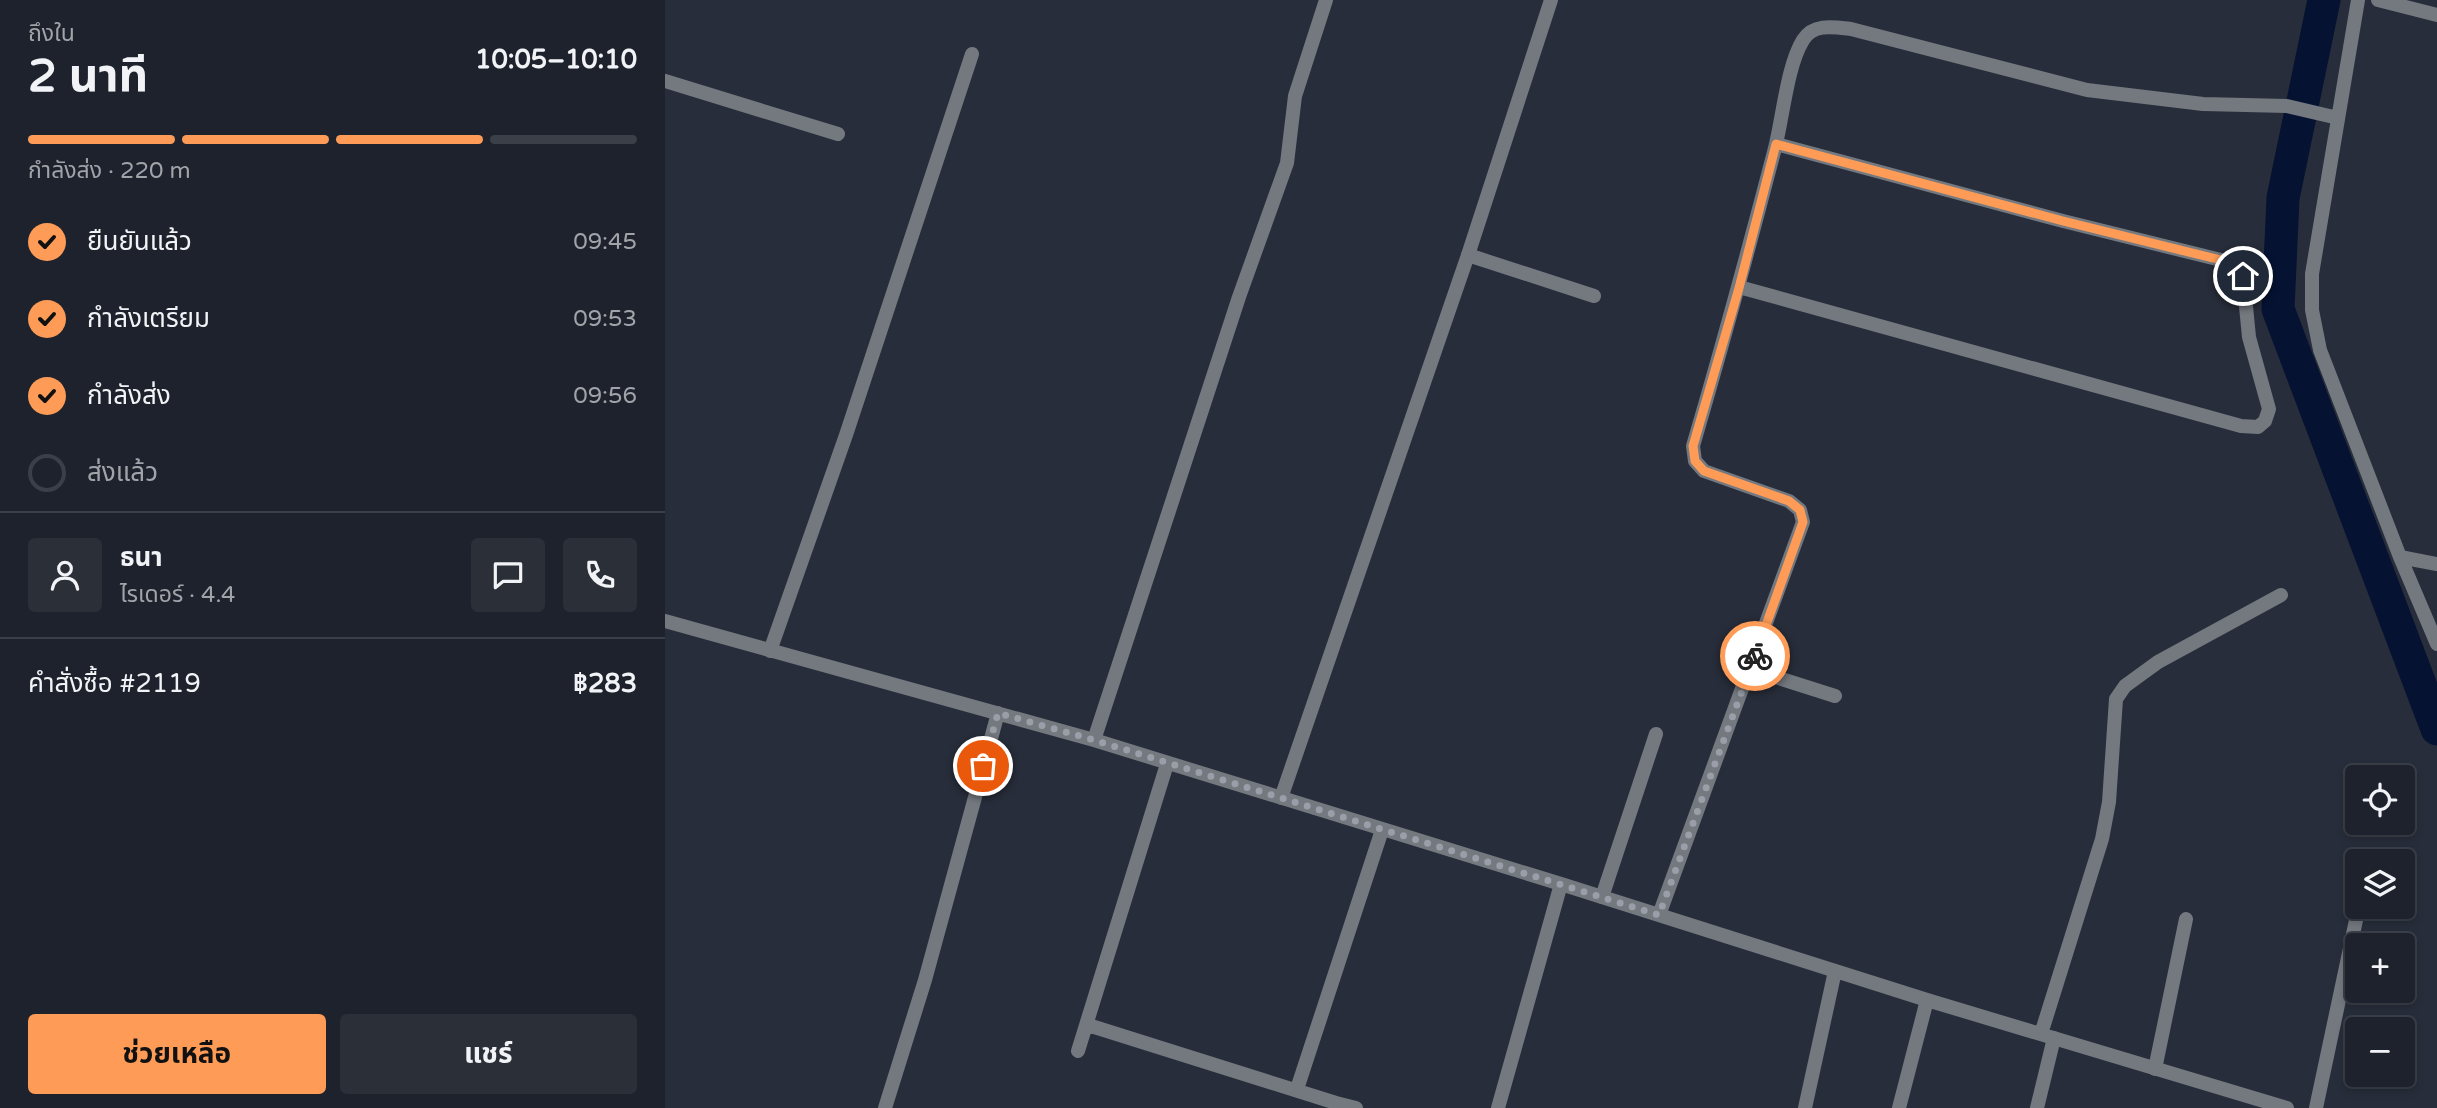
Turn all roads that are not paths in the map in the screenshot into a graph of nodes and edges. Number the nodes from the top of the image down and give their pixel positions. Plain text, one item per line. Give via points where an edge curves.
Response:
1 (1326, 0) edge
2 (1551, 0) edge
3 (2357, 0) edge
4 (2378, 0) edge
5 (2437, 15) edge
6 (972, 54) dead end
7 (665, 81) edge
8 (2331, 116) junction
9 (838, 134) dead end
10 (1776, 144) junction
11 (1468, 255) junction
12 (1739, 288) junction
13 (1594, 296) dead end
14 (2400, 557) junction
15 (2437, 564) edge
16 (2281, 595) dead end
17 (665, 621) edge
18 (2437, 644) edge
19 (770, 651) junction
20 (1750, 669) junction
21 (1835, 696) dead end
22 (998, 713) junction
23 (1656, 734) dead end
24 (1094, 740) junction
25 (1167, 764) junction
26 (1281, 798) junction
27 (1382, 830) junction
28 (1561, 884) junction
29 (1602, 897) junction
30 (1659, 915) junction
31 (2186, 919) dead end
32 (2356, 919) edge
33 (1835, 971) junction
34 (1927, 1000) junction
35 (1088, 1024) junction
36 (2047, 1036) junction
37 (1078, 1051) dead end
38 (2155, 1069) junction
39 (1297, 1089) junction
40 (1335, 1105) edge
41 (885, 1108) edge
42 (1356, 1108) edge
43 (1498, 1108) edge
44 (1805, 1108) edge
45 (1899, 1108) edge
46 (2037, 1108) edge
47 (2287, 1108) edge
48 (2316, 1108) edge

1 - 24 street via 1295,96 1287,163
2 - 11 street
3 - 8 street
4 - 5 street
6 - 19 street
7 - 9 street
8 - 10 street via 2287,106 2203,104 2087,90 1827,26 1804,37 1795,56
8 - 14 street via 2312,274 2312,310 2320,350
10 - 12 street
10 - 12 street via 2236,266 2243,276 2249,337 2269,409 2258,427 2241,426
11 - 13 street
11 - 26 street
12 - 20 street via 1693,446 1695,461 1704,471 1789,501 1800,510 1803,522
14 - 15 street
14 - 18 street
16 - 36 street via 2158,663 2125,686 2116,699 2102,839
17 - 19 street
19 - 22 street
20 - 21 street
20 - 30 street
22 - 24 street
22 - 41 street
23 - 29 street
24 - 25 street
25 - 26 street
25 - 35 street
26 - 27 street
27 - 28 street
27 - 39 street
28 - 29 street
28 - 43 street
29 - 30 street
30 - 33 street
31 - 38 street
32 - 48 street
33 - 34 street
33 - 44 street
34 - 36 street
34 - 45 street
35 - 37 street
35 - 39 street
36 - 38 street
36 - 46 street
38 - 47 street
39 - 40 street
40 - 42 street

